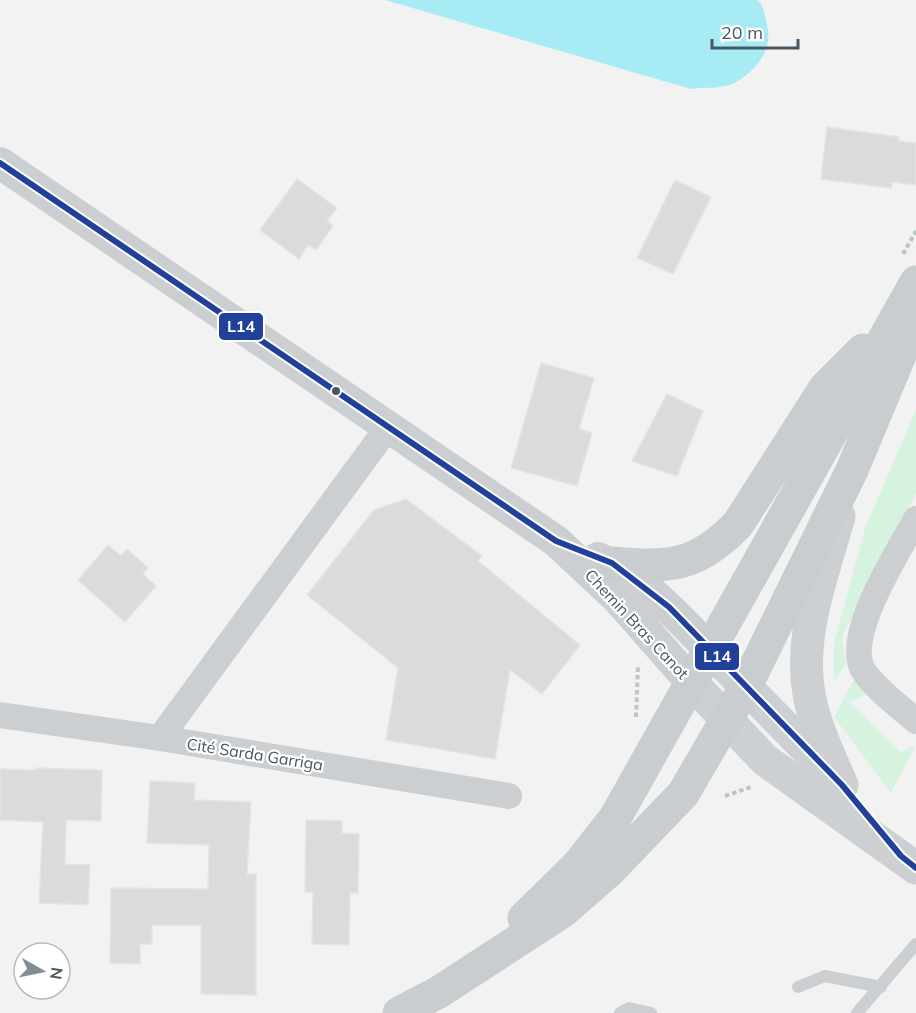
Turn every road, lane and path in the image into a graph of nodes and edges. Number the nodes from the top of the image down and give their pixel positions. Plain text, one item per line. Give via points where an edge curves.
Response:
1 (0, 163) edge
2 (916, 282) edge
3 (905, 318) edge
4 (388, 427) junction
5 (852, 470) junction
6 (916, 519) edge
7 (556, 540) junction
8 (612, 563) junction
9 (710, 650) junction
10 (640, 661) dead end
11 (691, 682) junction
12 (746, 686) junction
13 (0, 715) edge
14 (636, 720) dead end
15 (726, 720) junction
16 (916, 721) edge
17 (160, 738) junction
18 (758, 781) dead end
19 (842, 785) junction
20 (509, 796) dead end
21 (725, 796) dead end
22 (908, 862) edge
23 (916, 944) edge
24 (798, 987) dead end
25 (881, 987) junction
26 (439, 992) junction
27 (399, 1013) edge
28 (620, 1013) edge
29 (651, 1013) edge
30 (856, 1013) edge
31 (869, 1013) edge

1 - 4 street, Chemin Bras Canot
2 - 3 main road
3 - 5 main road
3 - 8 main road via 825,388 738,524 719,543 697,558 676,564 656,567
3 - 9 main road
4 - 7 street, Chemin Bras Canot
4 - 17 street
5 - 12 main road
5 - 19 main road via 814,606 806,658 810,701
6 - 16 street via 867,614 859,645 864,672
7 - 8 street, Chemin Bras Canot
7 - 11 street, Chemin Bras Canot via 617,598
8 - 9 street, Chemin Bras Canot via 669,607
9 - 11 main road
9 - 12 main road
10 - 14 path via 636,670
11 - 15 main road
11 - 26 main road via 615,818 578,866 523,920
12 - 15 main road
12 - 19 main road
13 - 17 street, Cité Sarda Garriga
15 - 22 main road via 765,760
15 - 26 main road via 683,794 609,871 562,912
17 - 20 street, Cité Sarda Garriga
18 - 21 path via 744,792
19 - 22 main road
23 - 25 lane
24 - 25 lane via 825,976
25 - 30 lane
25 - 31 lane
26 - 27 main road
28 - 29 lane via 630,1008

